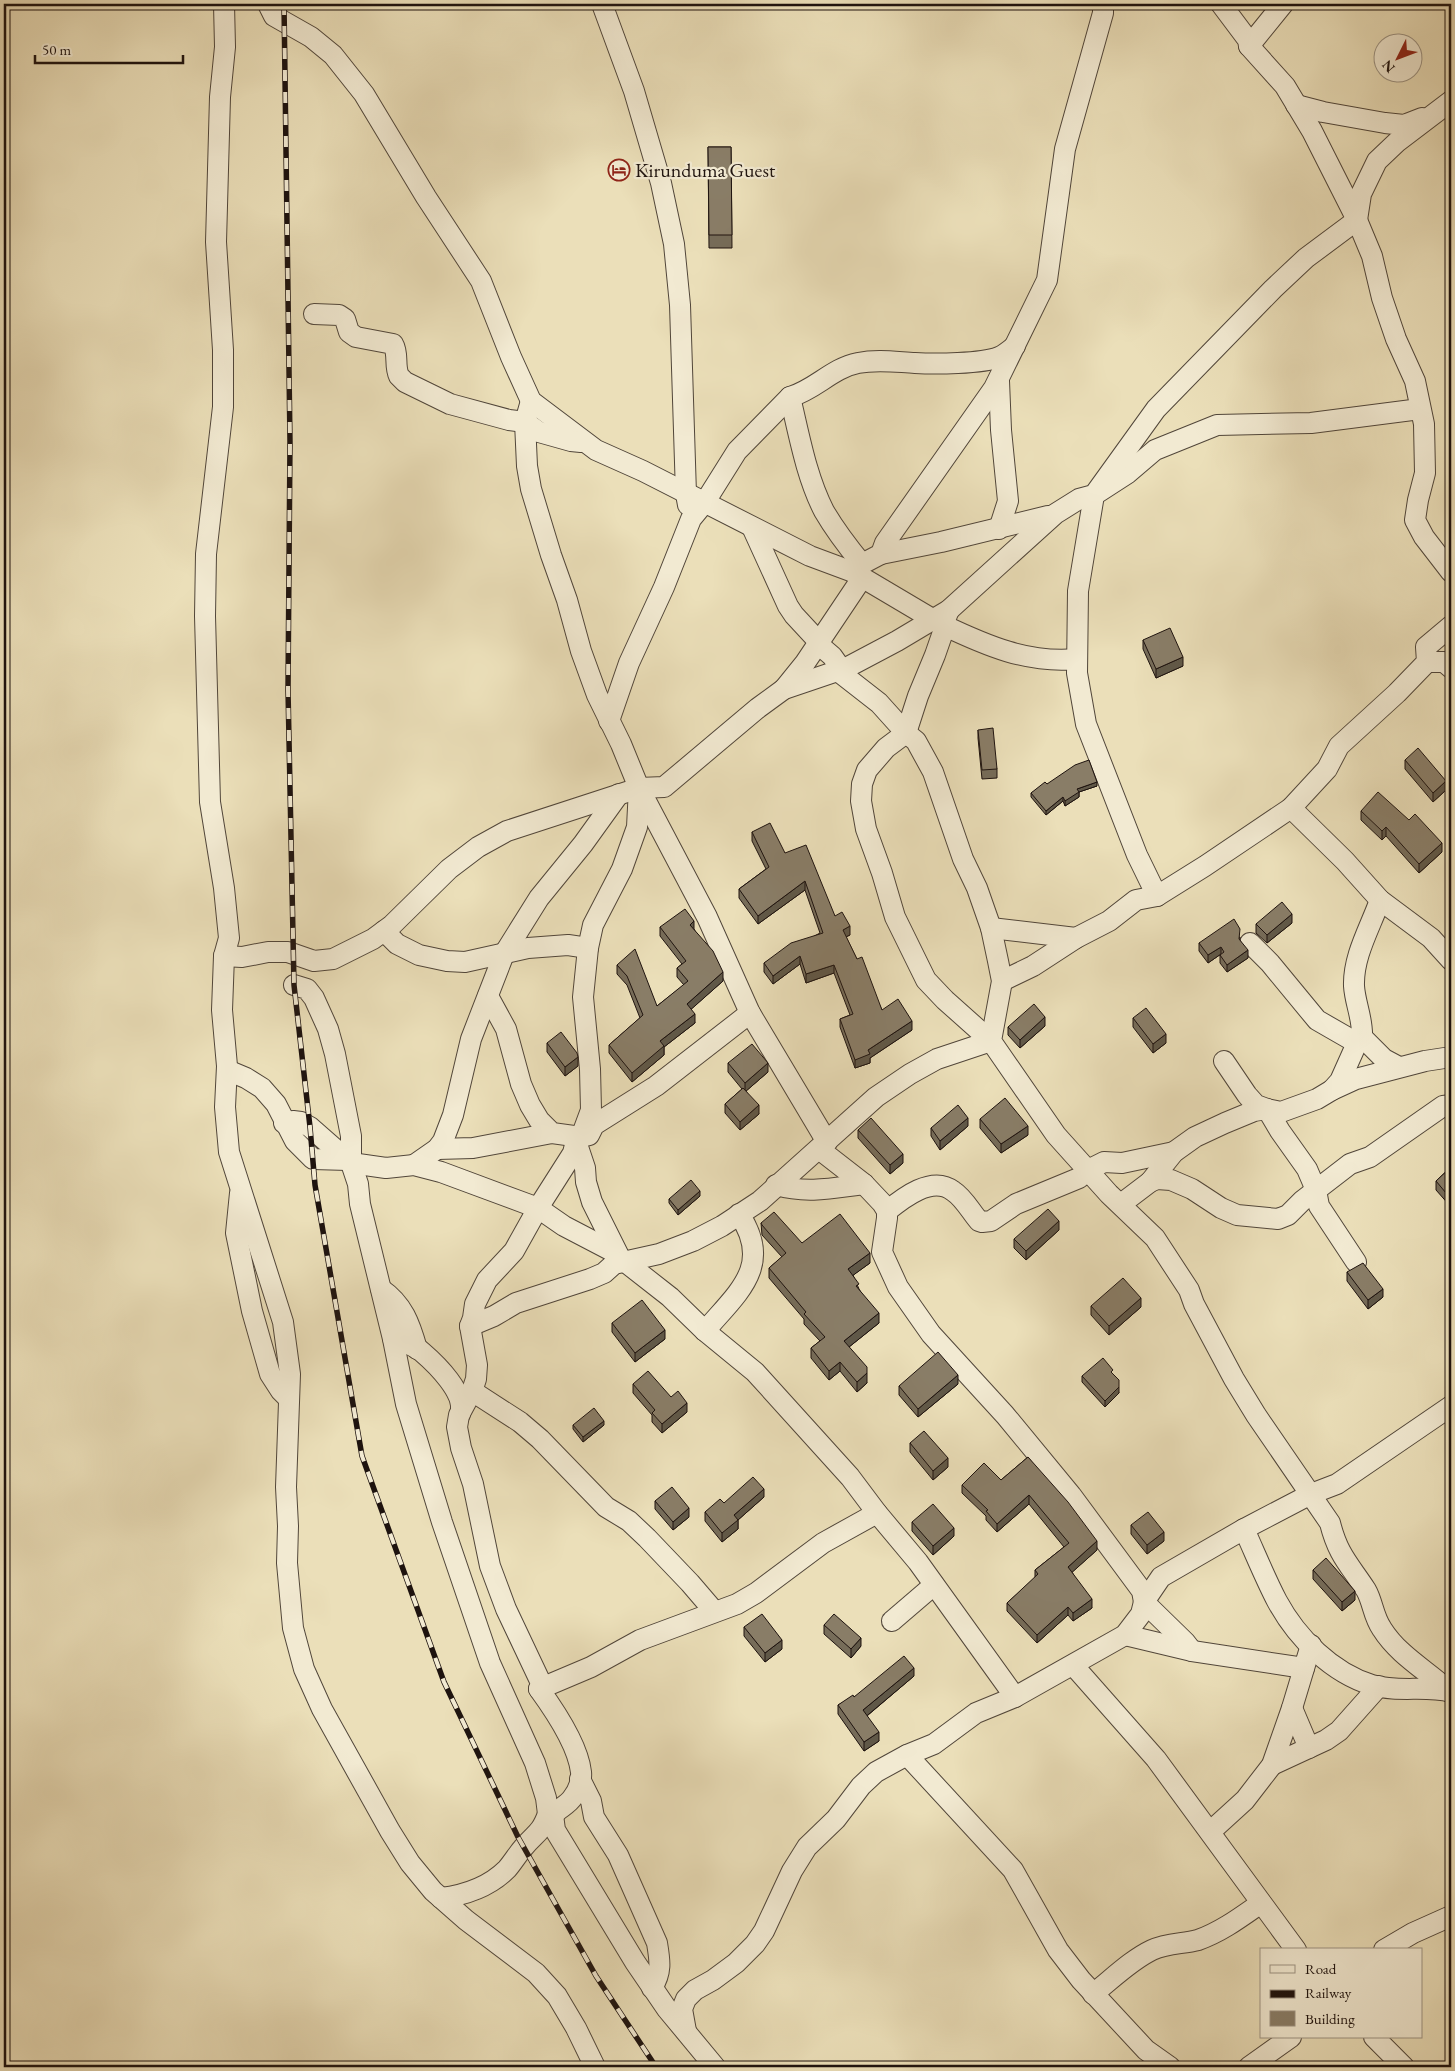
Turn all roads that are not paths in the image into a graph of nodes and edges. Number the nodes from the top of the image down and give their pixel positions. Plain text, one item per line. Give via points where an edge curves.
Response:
1 (224, 4) edge
2 (268, 4) edge
3 (602, 4) edge
4 (1103, 4) edge
5 (1220, 4) edge
6 (1283, 4) edge
7 (1249, 46) junction
8 (1451, 101) edge
9 (1296, 105) junction
10 (1434, 115) junction
11 (1357, 220) junction
12 (314, 314) dead end
13 (1015, 346) junction
14 (999, 381) junction
15 (790, 397) junction
16 (531, 401) junction
17 (1420, 409) junction
18 (525, 422) junction
19 (586, 442) junction
20 (686, 494) junction
21 (1094, 495) junction
22 (704, 502) junction
23 (1055, 514) junction
24 (691, 519) junction
25 (752, 527) junction
26 (999, 529) junction
27 (881, 554) junction
28 (859, 571) junction
29 (1451, 572) edge
30 (942, 618) junction
31 (1451, 626) edge
32 (819, 643) junction
33 (1077, 659) junction
34 (1444, 662) edge
35 (840, 671) junction
36 (784, 689) junction
37 (609, 721) junction
38 (906, 733) junction
39 (638, 788) junction
40 (619, 794) junction
41 (1291, 808) junction
42 (1157, 896) junction
43 (1380, 900) junction
44 (991, 928) junction
45 (384, 931) junction
46 (1076, 938) junction
47 (1250, 943) dead end
48 (588, 948) junction
49 (504, 954) junction
50 (224, 956) junction
51 (1451, 960) edge
52 (1002, 981) junction
53 (294, 985) dead end
54 (488, 996) junction
55 (750, 1013) junction
56 (1359, 1040) junction
57 (991, 1042) junction
58 (1451, 1057) edge
59 (1224, 1061) dead end
60 (1399, 1067) junction
61 (227, 1070) junction
62 (1332, 1090) junction
63 (1451, 1105) edge
64 (1266, 1109) junction
65 (552, 1132) junction
66 (579, 1139) junction
67 (823, 1145) junction
68 (437, 1149) junction
69 (1174, 1152) junction
70 (349, 1162) junction
71 (414, 1165) junction
72 (1088, 1170) junction
73 (1150, 1182) junction
74 (864, 1184) junction
75 (776, 1185) junction
76 (241, 1188) junction
77 (1316, 1190) junction
78 (1121, 1204) junction
79 (538, 1208) junction
80 (886, 1211) junction
81 (739, 1214) junction
82 (623, 1262) junction
83 (1356, 1262) dead end
84 (381, 1289) junction
85 (470, 1326) junction
86 (705, 1331) junction
87 (393, 1339) junction
88 (417, 1349) junction
89 (472, 1391) junction
90 (290, 1399) junction
91 (1451, 1406) edge
92 (460, 1414) junction
93 (1311, 1494) junction
94 (877, 1513) junction
95 (1244, 1529) junction
96 (934, 1586) junction
97 (1144, 1602) junction
98 (714, 1611) junction
99 (892, 1620) dead end
100 (1125, 1635) junction
101 (1311, 1645) junction
102 (1192, 1651) junction
103 (1073, 1665) junction
104 (1304, 1668) junction
105 (1378, 1686) junction
106 (539, 1689) junction
107 (1451, 1692) edge
108 (1014, 1697) junction
109 (1292, 1708) junction
110 (1309, 1748) junction
111 (907, 1755) junction
112 (1272, 1764) junction
113 (580, 1779) junction
114 (550, 1814) junction
115 (1211, 1831) junction
116 (441, 1898) junction
117 (1261, 1903) junction
118 (1451, 1916) edge
119 (1295, 1948) edge
120 (1388, 1948) edge
121 (652, 1988) junction
122 (1093, 1994) junction
123 (686, 2031) junction
124 (1290, 2038) edge
125 (1375, 2038) edge
126 (595, 2067) edge
127 (715, 2067) edge
128 (1170, 2067) edge
129 (1249, 2067) edge
130 (1404, 2067) edge

1 - 50 street via 216,242 223,407 206,554 210,802 228,923 229,938
2 - 16 street via 278,19 311,37 333,56 364,94 480,281
3 - 20 street via 661,183 674,244 680,305
4 - 13 street via 1066,149 1047,280
5 - 7 street via 1248,40
6 - 7 street
7 - 9 street via 1285,86
8 - 10 street
9 - 10 street via 1404,125
9 - 11 street
10 - 11 street via 1377,161 1361,194
11 - 17 street via 1372,256 1398,344 1415,381
11 - 21 street via 1306,258 1272,289 1156,409
12 - 18 street via 340,316 349,332 356,337 393,344 399,376 440,400
13 - 14 street
13 - 15 street via 999,357 963,362 859,362
14 - 26 street via 1008,501
14 - 27 street via 885,543
15 - 22 street via 738,451
15 - 28 street via 808,466 824,510
16 - 18 street
16 - 19 street
17 - 21 street via 1311,423 1217,425 1155,450
17 - 29 street via 1424,424 1425,473 1415,520
18 - 19 street via 554,437
18 - 37 street via 527,466 538,514 581,651
19 - 20 street
20 - 22 street
20 - 24 street
21 - 23 street via 1079,499
21 - 33 street via 1078,591
22 - 24 street
22 - 25 street
23 - 26 street
23 - 30 street
24 - 37 street via 629,663
25 - 28 street via 817,559
25 - 32 street via 788,606
26 - 27 street
27 - 28 street
28 - 30 street
28 - 32 street
30 - 33 street via 980,643 1042,660
30 - 35 street
30 - 38 street via 943,632
31 - 34 street via 1426,647
32 - 35 street via 832,656
32 - 36 street
33 - 42 street via 1086,724 1137,855
34 - 41 street via 1397,693 1340,746 1327,769
35 - 36 street
35 - 38 street via 879,703
36 - 39 street via 664,787
37 - 39 street
38 - 44 street via 916,741 933,772
38 - 57 street via 873,760 867,770 861,801 866,829 895,917 926,980
39 - 40 street
39 - 48 street via 637,827 633,841 622,870 593,925
39 - 55 street via 707,917
40 - 45 street via 508,831 478,847 449,869
40 - 49 street via 539,898
41 - 42 street
41 - 43 street
42 - 46 street via 1136,900 1109,921
43 - 51 street via 1431,938
43 - 56 street via 1356,965 1354,986 1362,1029
44 - 46 street
44 - 52 street
45 - 49 street via 397,944 419,955 447,961 465,962
45 - 50 street via 328,960 310,960 288,952 268,952 242,958
46 - 52 street via 1033,966
47 - 56 street via 1317,1020
48 - 49 street via 528,948
48 - 66 street via 583,997 591,1110
49 - 54 street
50 - 61 street via 222,1010
52 - 57 street
53 - 70 street via 307,989 314,998 328,1029 351,1136
54 - 65 street via 506,1029 530,1105
54 - 68 street via 471,1039 453,1115
55 - 66 street
55 - 67 street
56 - 60 street
56 - 62 street via 1340,1081
57 - 67 street via 937,1059 910,1074 876,1097
57 - 72 street via 1056,1135
58 - 60 street
59 - 64 street via 1247,1095 1256,1105
60 - 62 street
61 - 70 street via 262,1088 276,1104 295,1141 313,1160
61 - 76 street via 228,1152
62 - 64 street via 1281,1112
63 - 77 street via 1443,1106 1370,1157 1350,1164
64 - 69 street via 1254,1111 1195,1137
64 - 77 street via 1307,1169
65 - 66 street
65 - 68 street via 473,1148
66 - 79 street
66 - 82 street via 592,1202
67 - 74 street
67 - 75 street
68 - 71 street
69 - 72 street via 1122,1163 1104,1162
69 - 73 street
70 - 71 street via 386,1168
70 - 84 street via 358,1184
71 - 79 street
72 - 78 street
72 - 80 street via 1079,1178 1029,1197 991,1221 980,1221 953,1190 940,1185 928,1186 909,1195
73 - 77 street via 1171,1180 1237,1215 1278,1219 1288,1215
73 - 78 street
74 - 75 street via 814,1190 794,1190
74 - 80 street
75 - 81 street via 760,1201
76 - 90 street via 283,1322
76 - 90 street via 236,1234 247,1288 270,1374
77 - 83 street via 1319,1206
78 - 93 street via 1154,1238 1189,1290 1234,1379 1271,1440
79 - 82 street via 610,1250
79 - 85 street via 514,1251 481,1290
80 - 97 street via 882,1252 898,1288 931,1334 1005,1415 1093,1522 1142,1591
81 - 82 street via 693,1241 659,1254
81 - 86 street via 753,1245 752,1266 736,1297
82 - 85 street via 590,1279 516,1303
82 - 86 street via 670,1297
84 - 87 street
84 - 88 street via 406,1315
85 - 89 street via 477,1365
86 - 94 street via 755,1372 807,1427
87 - 88 street
87 - 114 street via 406,1404 442,1522 490,1663 535,1763
88 - 92 street via 453,1384 462,1410
89 - 92 street
89 - 98 street via 540,1439 606,1508 647,1538
90 - 116 street via 287,1563 293,1628 304,1668 322,1709 390,1832 419,1876
91 - 93 street via 1337,1484
92 - 106 street via 456,1427 473,1484 490,1566 506,1609 541,1683
93 - 95 street
93 - 107 street via 1330,1523 1344,1560 1367,1592 1382,1630 1409,1659
94 - 96 street
94 - 98 street via 823,1543 743,1600
95 - 97 street via 1161,1577
95 - 101 street via 1277,1602
96 - 99 street
96 - 108 street
97 - 100 street via 1141,1614
97 - 102 street
98 - 106 street via 640,1640 591,1667
100 - 102 street
100 - 103 street
101 - 104 street
101 - 105 street via 1324,1660 1347,1675
102 - 104 street
103 - 108 street
103 - 115 street via 1156,1759
104 - 109 street
105 - 107 street
105 - 110 street via 1339,1731
106 - 113 street via 576,1754
108 - 111 street via 976,1713 934,1744
109 - 110 street
109 - 112 street
110 - 112 street
111 - 122 street via 1013,1870 1058,1950
111 - 123 street via 876,1772 807,1847 755,1944 736,1963 686,1999 682,2009
112 - 115 street via 1245,1800
113 - 114 street via 568,1804
113 - 121 street via 591,1801 594,1818 618,1855 657,1943 659,1976
114 - 116 street via 542,1830 498,1877 458,1896
114 - 121 street via 555,1830
115 - 117 street
116 - 126 street via 536,1973 557,1996
117 - 119 street
117 - 122 street via 1214,1933 1152,1950
118 - 120 street
121 - 123 street
122 - 128 street via 1146,2050
123 - 127 street
124 - 129 street
125 - 130 street

